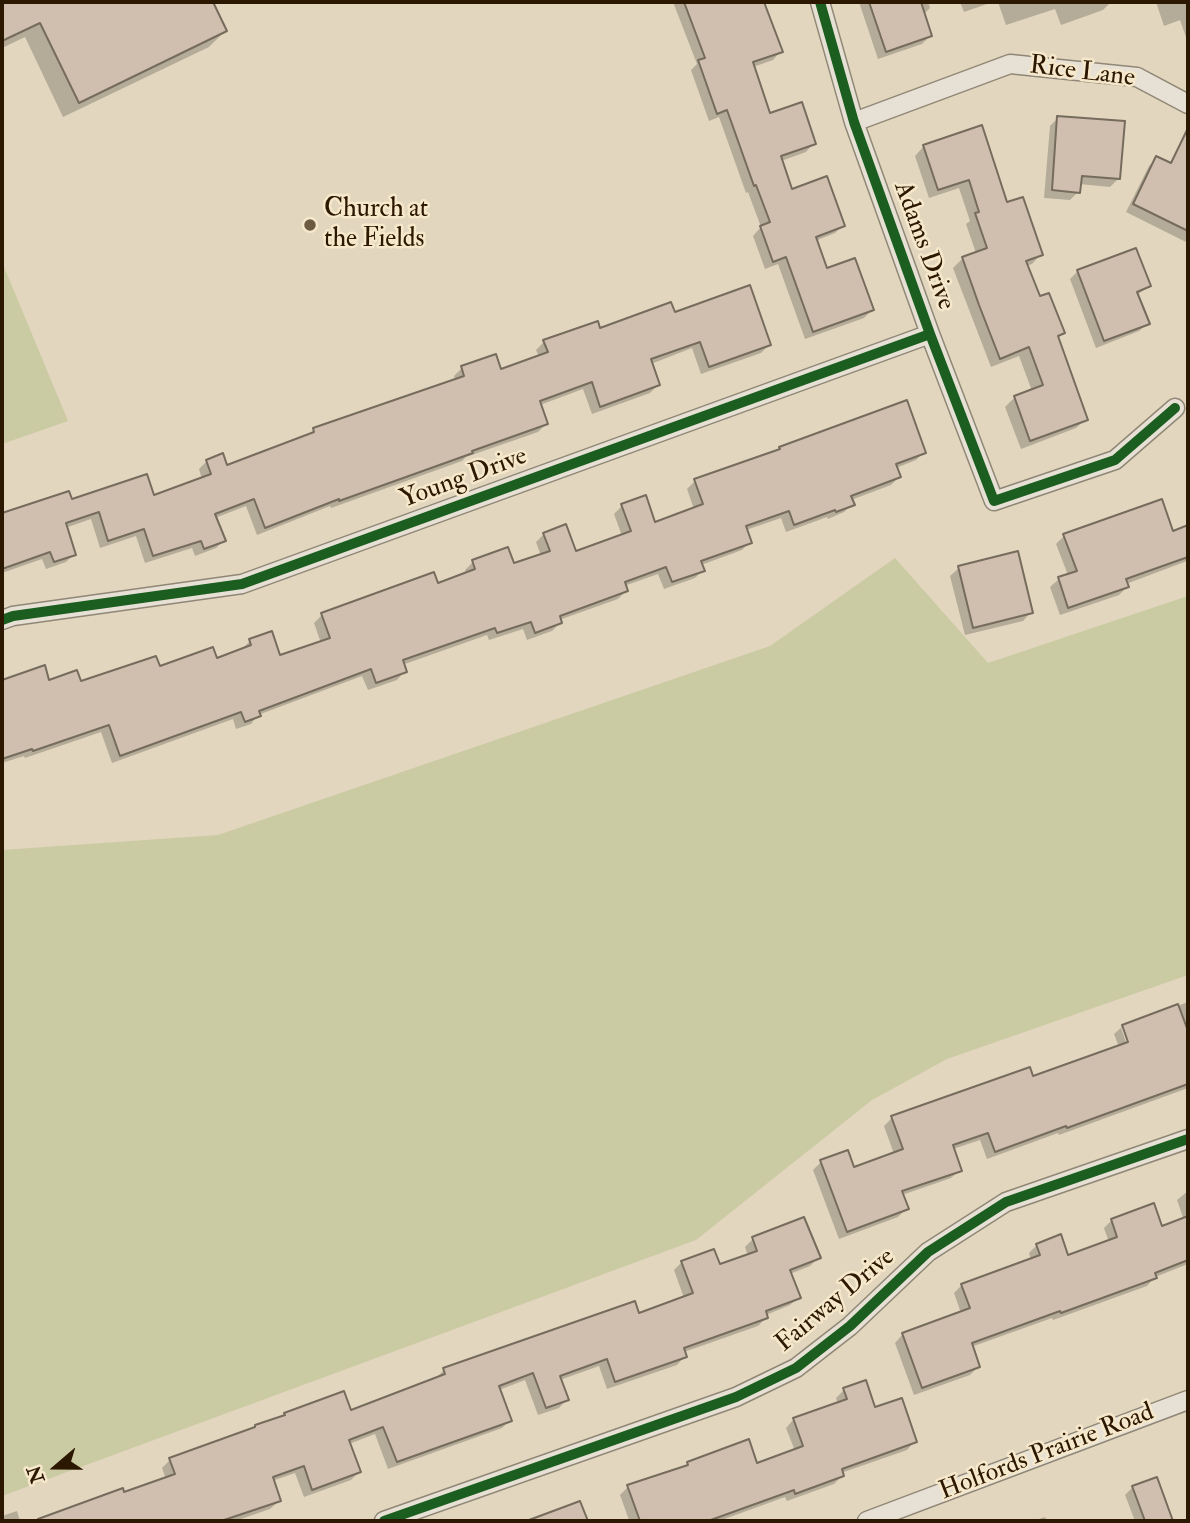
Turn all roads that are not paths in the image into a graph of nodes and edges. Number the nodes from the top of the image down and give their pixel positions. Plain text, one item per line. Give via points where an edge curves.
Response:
1 (820, 2) edge
2 (1188, 104) edge
3 (854, 122) junction
4 (930, 334) junction
5 (1175, 408) dead end
6 (2, 620) edge
7 (1188, 1139) edge
8 (1188, 1400) edge
9 (384, 1521) edge
10 (867, 1521) edge

1 - 3 street, Adams Drive
2 - 3 street, Rice Lane via 1137,77 1010,64
3 - 4 street, Adams Drive
4 - 5 street, Adams Drive via 993,501 1115,460
4 - 6 street, Young Drive via 242,584
7 - 9 street, Fairway Drive via 1006,1202 928,1252 850,1326 796,1368 736,1398
8 - 10 street, Holfords Prairie Road

